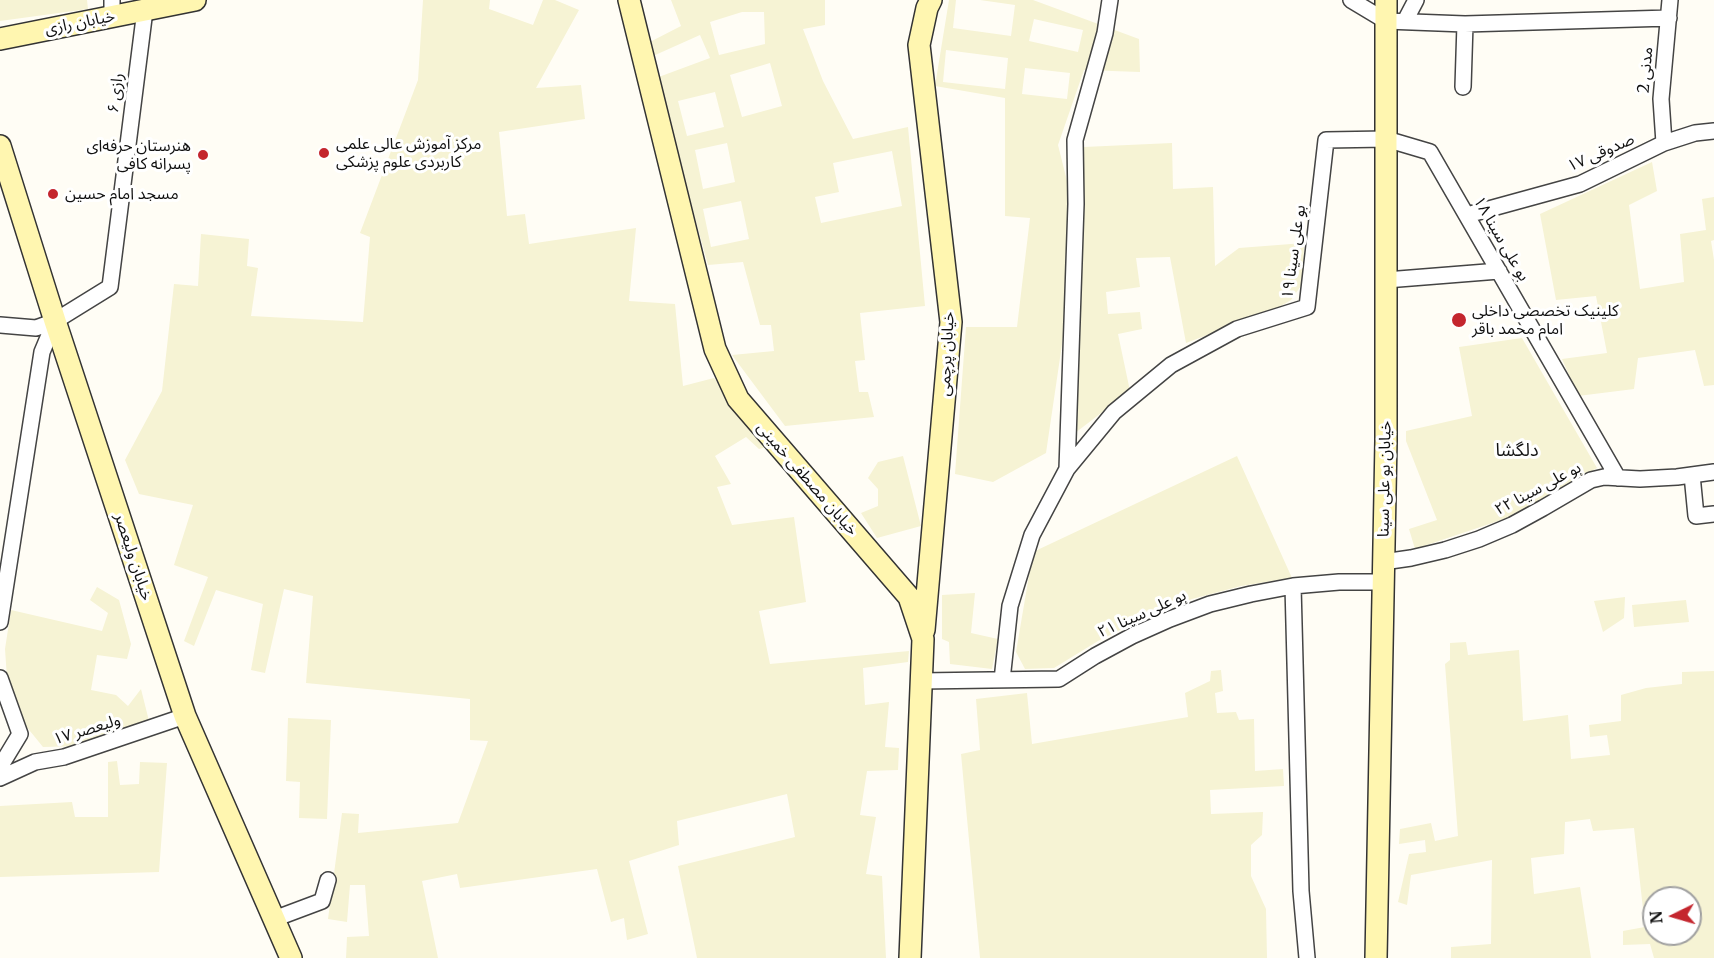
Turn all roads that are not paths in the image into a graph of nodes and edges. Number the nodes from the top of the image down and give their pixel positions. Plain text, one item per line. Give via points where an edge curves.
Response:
1 (195, 0) edge
2 (628, 0) edge
3 (931, 0) edge
4 (1110, 0) edge
5 (1351, 0) edge
6 (1416, 0) edge
7 (1671, 0) edge
8 (112, 8) edge
9 (144, 10) junction
10 (1392, 14) edge
11 (1669, 18) junction
12 (1466, 24) junction
13 (0, 39) edge
14 (1463, 87) dead end
15 (1714, 131) edge
16 (1386, 138) junction
17 (1664, 143) junction
18 (0, 146) edge
19 (1467, 215) junction
20 (1499, 271) junction
21 (1386, 280) junction
22 (55, 321) junction
23 (0, 325) edge
24 (1067, 469) junction
25 (1714, 472) edge
26 (1692, 475) junction
27 (1618, 478) junction
28 (1714, 514) edge
29 (1383, 572) junction
30 (1293, 586) junction
31 (0, 622) edge
32 (924, 639) junction
33 (0, 678) edge
34 (1002, 680) junction
35 (921, 681) junction
36 (185, 716) junction
37 (0, 767) edge
38 (0, 778) edge
39 (328, 879) dead end
40 (274, 920) junction
41 (291, 958) edge
42 (910, 958) edge
43 (1307, 958) edge
44 (1376, 958) edge

1 - 9 street, خیابان رازی
2 - 32 street, خیابان مصطفی خمینی via 715,349 738,399 909,597
3 - 32 street, خیابان پرچمی via 919,45 951,322
4 - 24 street via 1105,33 1075,140
5 - 10 street
6 - 10 street
7 - 11 street, مدنی 2
8 - 9 street, خیابان رازی
8 - 13 street, خیابان رازی
9 - 22 street, رازی ۶ via 110,287
10 - 12 street
10 - 16 street, خیابان بو علی سینا
11 - 12 street
11 - 17 street, مدنی 2 via 1661,99
12 - 14 street
15 - 17 street, صدوقی ۱۷
16 - 19 street, بو علی سینا ۱۸ via 1430,152
16 - 21 street, خیابان بو علی سینا
16 - 24 street, بو علی سینا ۱۹ via 1326,140 1307,307 1237,329 1171,365 1114,412
17 - 19 street, صدوقی ۱۷ via 1580,184
18 - 22 street, خیابان ولیعصر
19 - 20 street, بو علی سینا ۱۸
20 - 21 street
20 - 27 street, بو علی سینا ۱۸
21 - 29 street, خیابان بو علی سینا
22 - 23 street via 36,328
22 - 31 street via 42,352
22 - 36 street, خیابان ولیعصر
24 - 34 street, بو علی سینا ۱۹ via 1032,535 1010,606
25 - 26 street, بو علی سینا ۲۲
26 - 27 street, بو علی سینا ۲۲
26 - 28 street via 1696,516
27 - 29 street, بو علی سینا ۲۲ via 1591,480 1512,525
29 - 30 street, بو علی سینا ۲۱ via 1339,582
29 - 44 street, خیابان بو علی سینا
30 - 34 street, بو علی سینا ۲۱ via 1210,604 1170,619 1104,651 1059,679
30 - 43 street via 1301,891
32 - 35 street, خیابان مصطفی خمینی
33 - 37 street via 20,734
34 - 35 street, بو علی سینا ۲۱
35 - 42 street, خیابان مصطفی خمینی
36 - 38 street, ولیعصر ۱۷ via 64,758 35,762
36 - 40 street, خیابان ولیعصر
39 - 40 street via 322,901
40 - 41 street, خیابان ولیعصر

